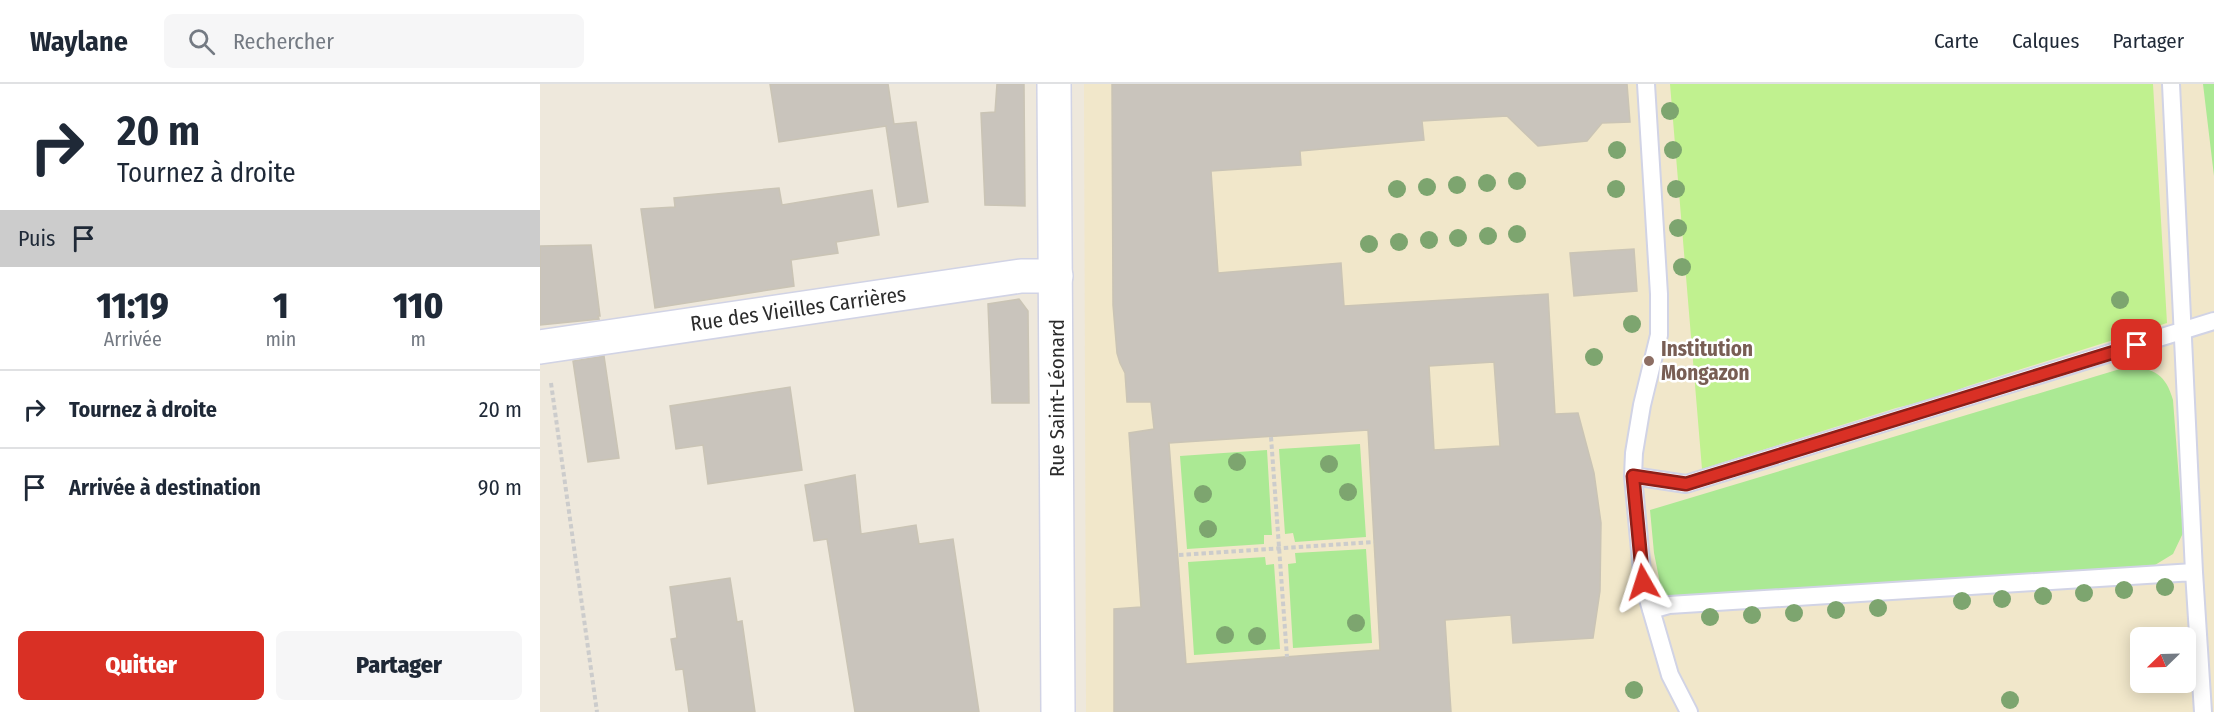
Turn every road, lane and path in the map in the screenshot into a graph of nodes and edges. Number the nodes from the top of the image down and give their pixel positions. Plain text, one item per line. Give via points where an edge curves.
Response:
1 (1054, 84) edge
2 (1646, 84) edge
3 (2171, 84) edge
4 (1056, 276) junction
5 (2214, 321) edge
6 (2181, 332) junction
7 (545, 361) edge
8 (1271, 436) dead end
9 (1633, 476) junction
10 (1374, 542) dead end
11 (1279, 549) junction
12 (1179, 555) dead end
13 (2194, 572) junction
14 (1651, 610) junction
15 (1287, 657) dead end
16 (597, 712) edge
17 (1058, 712) edge
18 (1689, 712) edge
19 (2203, 712) edge

1 - 4 street, Rue Saint-Léonard
2 - 9 lane via 1659,335 1642,405
3 - 6 lane
4 - 7 street, Rue des Vieilles Carrières via 1021,276
4 - 17 street, Rue Saint-Léonard
5 - 6 lane
6 - 9 lane via 1938,402 1686,484
6 - 13 lane
7 - 16 path
8 - 11 path
9 - 14 lane via 1643,582
10 - 11 path
11 - 12 path
11 - 15 path
13 - 14 lane via 1669,605
13 - 19 lane
14 - 18 lane via 1670,675

